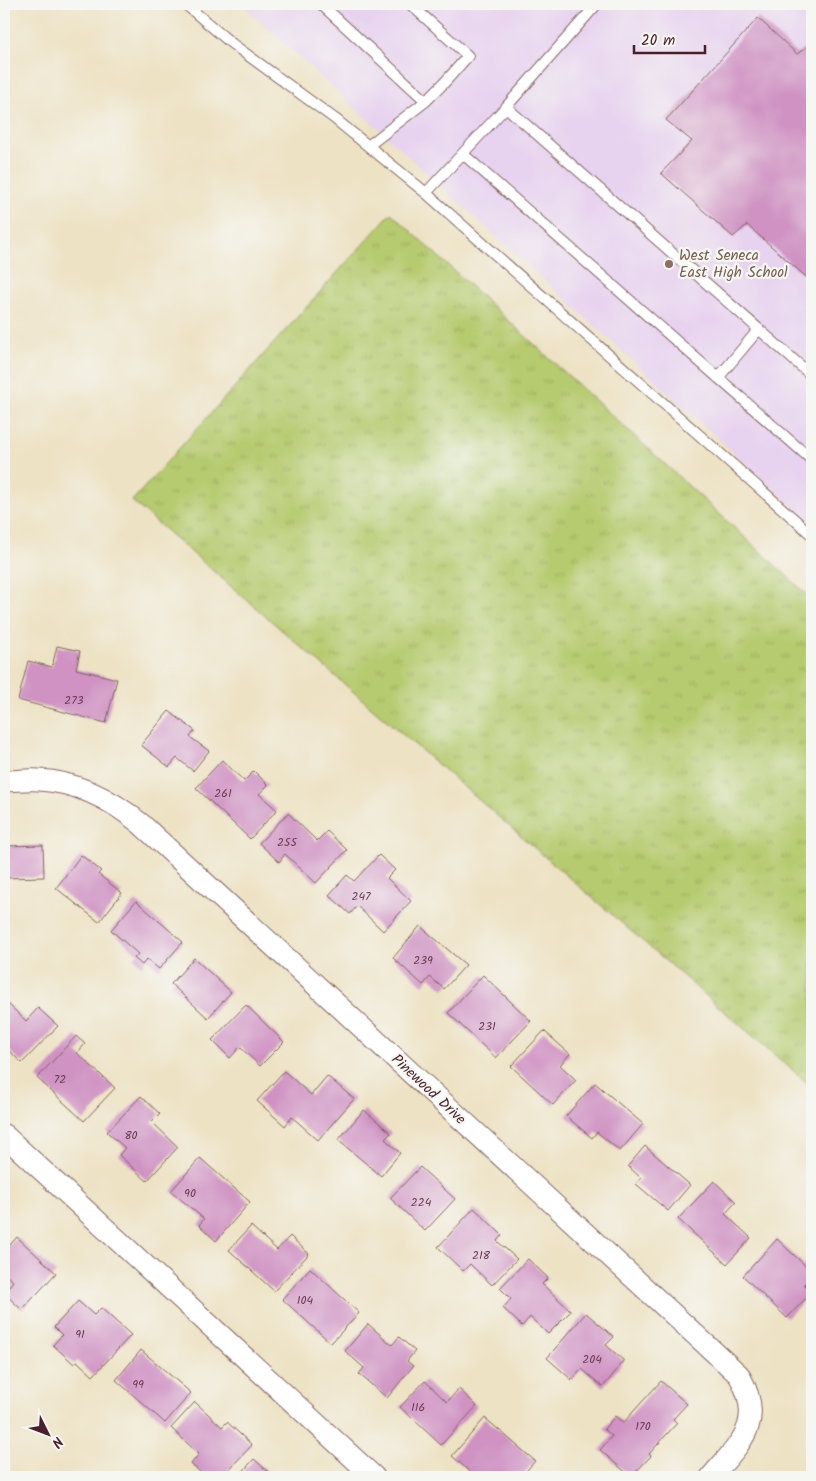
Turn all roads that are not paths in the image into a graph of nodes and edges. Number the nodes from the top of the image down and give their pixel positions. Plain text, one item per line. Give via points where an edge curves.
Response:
1 (185, 4) edge
2 (321, 4) edge
3 (410, 4) edge
4 (597, 4) edge
5 (426, 101) junction
6 (506, 107) junction
7 (368, 146) junction
8 (463, 154) junction
9 (426, 193) junction
10 (759, 329) junction
11 (812, 376) edge
12 (718, 378) junction
13 (812, 460) edge
14 (812, 535) edge
15 (4, 781) edge
16 (4, 1135) edge
17 (374, 1477) edge
18 (711, 1477) edge

1 - 7 lane via 231,44 336,119
2 - 5 lane
3 - 5 lane via 468,56
4 - 6 lane
5 - 7 lane
6 - 8 lane
6 - 10 lane
7 - 9 lane
8 - 9 lane
8 - 12 lane
9 - 14 lane
10 - 11 lane
10 - 12 lane
12 - 13 lane
15 - 18 street, Pinewood Drive via 39,780 67,784 94,793 124,809 739,1375 750,1399 749,1425 743,1439
16 - 17 street

